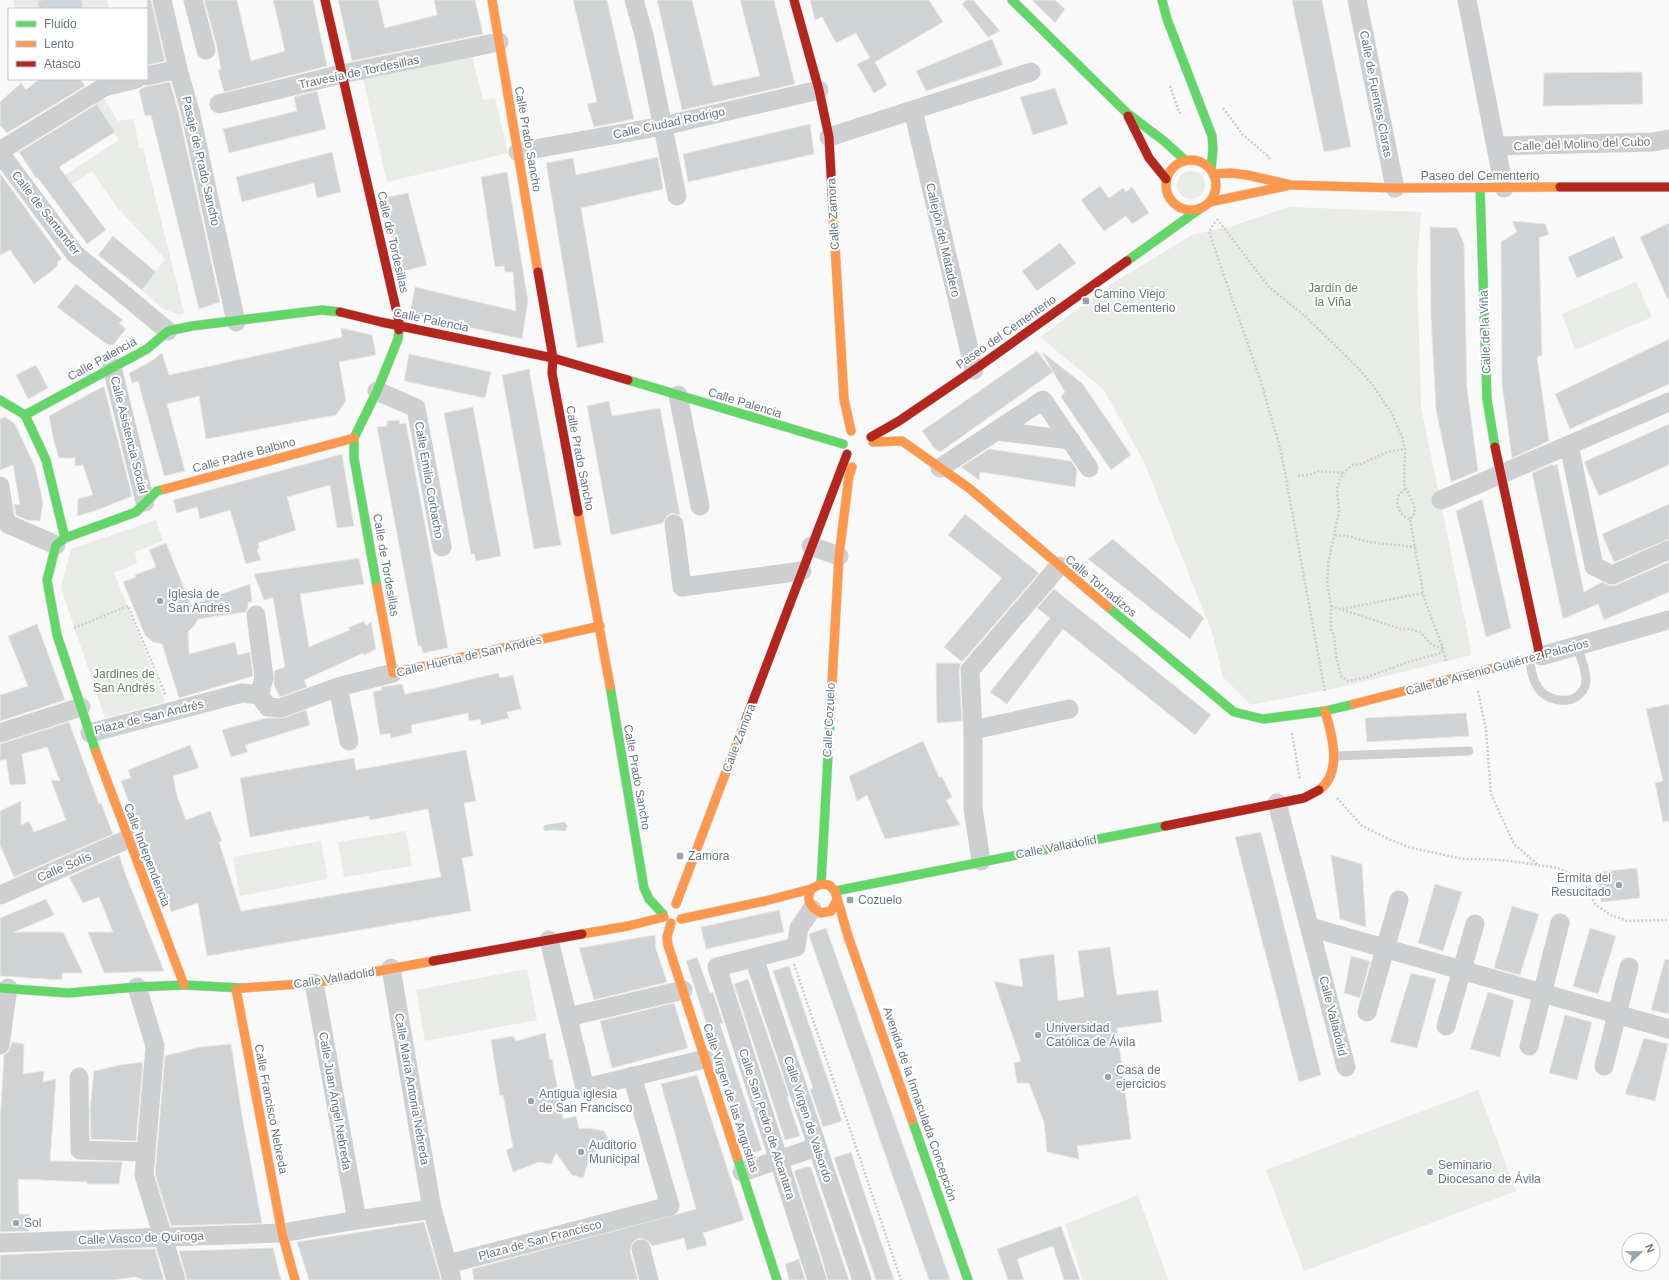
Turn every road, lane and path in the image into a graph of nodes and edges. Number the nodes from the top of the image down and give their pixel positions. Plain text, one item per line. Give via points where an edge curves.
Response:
1 (162, 0) edge
2 (193, 0) edge
3 (325, 0) edge
4 (492, 0) edge
5 (634, 0) edge
6 (794, 0) edge
7 (1012, 0) edge
8 (1162, 0) edge
9 (1357, 0) edge
10 (1467, 0) edge
11 (499, 42) junction
12 (206, 50) dead end
13 (178, 69) junction
14 (1031, 72) dead end
15 (342, 74) junction
16 (148, 76) edge
17 (132, 80) edge
18 (1169, 82) dead end
19 (818, 90) junction
20 (219, 104) dead end
21 (913, 110) junction
22 (1203, 112) junction
23 (1127, 113) junction
24 (662, 126) junction
25 (1199, 133) dead end
26 (829, 137) junction
27 (1669, 139) edge
28 (1496, 146) junction
29 (0, 152) edge
30 (518, 152) junction
31 (1189, 158) junction
32 (1212, 172) junction
33 (1166, 179) junction
34 (1270, 179) junction
35 (1291, 185) junction
36 (1669, 187) edge
37 (1395, 188) junction
38 (1480, 188) junction
39 (1504, 188) junction
40 (677, 196) dead end
41 (1205, 205) junction
42 (1224, 217) dead end
43 (1217, 220) junction
44 (1163, 224) dead end
45 (1153, 243) junction
46 (236, 322) junction
47 (400, 326) junction
48 (168, 331) junction
49 (553, 358) junction
50 (112, 367) junction
51 (974, 370) junction
52 (377, 391) junction
53 (678, 395) junction
54 (0, 400) edge
55 (1669, 402) edge
56 (25, 415) junction
57 (851, 431) junction
58 (996, 431) junction
59 (354, 438) junction
60 (872, 440) junction
61 (1071, 440) junction
62 (843, 444) junction
63 (1569, 445) junction
64 (1405, 449) junction
65 (871, 452) dead end
66 (851, 457) junction
67 (940, 468) junction
68 (1089, 468) dead end
69 (1344, 473) junction
70 (1500, 474) junction
71 (1298, 476) dead end
72 (0, 486) edge
73 (1405, 489) junction
74 (1441, 500) dead end
75 (146, 502) junction
76 (700, 506) dead end
77 (3, 519) edge
78 (1410, 519) junction
79 (674, 524) dead end
80 (1335, 535) junction
81 (60, 541) junction
82 (811, 546) junction
83 (442, 547) dead end
84 (1415, 547) junction
85 (1669, 550) edge
86 (839, 556) junction
87 (1059, 566) junction
88 (802, 571) junction
89 (1423, 593) junction
90 (1331, 606) junction
91 (1342, 609) junction
92 (256, 615) dead end
93 (1669, 620) edge
94 (600, 626) junction
95 (57, 634) junction
96 (1576, 646) junction
97 (1443, 648) junction
98 (1535, 657) junction
99 (393, 673) junction
100 (1474, 673) junction
101 (1451, 679) junction
102 (338, 687) junction
103 (259, 695) junction
104 (1325, 695) dead end
105 (81, 707) junction
106 (1069, 709) dead end
107 (1325, 711) junction
108 (172, 712) junction
109 (1288, 716) junction
110 (973, 730) junction
111 (0, 733) edge
112 (90, 733) junction
113 (349, 741) dead end
114 (1469, 751) dead end
115 (1334, 756) junction
116 (1304, 798) junction
117 (1331, 800) dead end
118 (1277, 804) junction
119 (128, 839) junction
120 (981, 861) junction
121 (1538, 865) junction
122 (821, 884) junction
123 (811, 889) junction
124 (0, 895) edge
125 (836, 896) junction
126 (1399, 900) dead end
127 (765, 901) junction
128 (676, 904) junction
129 (810, 906) junction
130 (663, 916) junction
131 (682, 916) junction
132 (1669, 920) edge
133 (672, 923) junction
134 (1560, 923) dead end
135 (1475, 924) dead end
136 (1310, 927) junction
137 (848, 936) junction
138 (549, 940) junction
139 (1386, 948) junction
140 (789, 949) junction
141 (754, 958) junction
142 (1629, 967) dead end
143 (391, 968) junction
144 (1462, 970) junction
145 (314, 983) junction
146 (184, 985) junction
147 (137, 987) junction
148 (4, 988) edge
149 (236, 989) junction
150 (683, 990) junction
151 (1541, 993) junction
152 (1367, 1012) dead end
153 (1618, 1014) junction
154 (568, 1017) junction
155 (1446, 1026) dead end
156 (1669, 1029) edge
157 (0, 1045) edge
158 (1529, 1046) dead end
159 (706, 1059) junction
160 (1604, 1066) dead end
161 (1346, 1067) dead end
162 (632, 1076) junction
163 (78, 1077) dead end
164 (817, 1147) junction
165 (145, 1152) junction
166 (778, 1160) junction
167 (742, 1172) junction
168 (432, 1209) junction
169 (357, 1220) junction
170 (282, 1233) junction
171 (163, 1236) junction
172 (0, 1243) edge
173 (641, 1249) dead end
174 (450, 1272) edge
175 (176, 1280) edge
176 (295, 1280) edge
177 (649, 1280) edge
178 (777, 1280) edge
179 (818, 1280) edge
180 (862, 1280) edge
181 (901, 1280) edge
182 (968, 1280) edge

1 - 13 street, Pasaje de Prado Sancho
2 - 12 street
3 - 15 street, Calle de Tordesillas
4 - 11 street, Calle Prado Sancho
5 - 24 street via 644,35
6 - 19 street, Calle Zamora
7 - 23 street
8 - 22 street
9 - 37 street, Calle de Fuentes Claras
10 - 28 street, Calle del Molino del Cubo
11 - 15 street, Travesía de Tordesillas
11 - 30 street, Calle Prado Sancho
13 - 16 street
13 - 46 street, Pasaje de Prado Sancho via 190,111
14 - 21 street
15 - 20 street, Travesía de Tordesillas
15 - 47 street, Calle de Tordesillas
17 - 29 street via 104,87
18 - 22 path via 1178,112 1184,116
19 - 24 street, Calle Ciudad Rodrigo
19 - 26 street, Calle Zamora
21 - 26 street
21 - 51 street, Callejón del Matadero
22 - 25 street
22 - 32 street via 1212,136
22 - 34 path via 1222,107 1243,135 1269,157
23 - 31 street
23 - 33 street via 1149,160
24 - 30 street, Calle Ciudad Rodrigo
24 - 40 street
26 - 57 street, Calle Zamora via 844,399
27 - 28 street, Calle del Molino del Cubo via 1654,142
28 - 39 street, Calle del Molino del Cubo
29 - 48 street, Calle de Santander via 75,254
30 - 49 street, Calle Prado Sancho
31 - 32 street via 1202,162
31 - 33 street via 1173,167
32 - 34 street, Paseo del Cementerio via 1230,172
32 - 41 street via 1216,188
33 - 41 street via 1166,192 1171,206 1193,210
34 - 35 street, Paseo del Cementerio
35 - 37 street, Paseo del Cementerio
35 - 41 street, Paseo del Cementerio
36 - 39 street, Paseo del Cementerio
37 - 38 street, Paseo del Cementerio
38 - 39 street, Paseo del Cementerio
38 - 70 street, Calle de la Viña via 1487,399
41 - 43 path
41 - 45 street, Paseo del Cementerio
42 - 43 path
43 - 64 path via 1269,288 1307,318 1374,387 1392,414
43 - 104 path via 1209,232 1261,382 1281,451
44 - 45 street, Paseo del Cementerio
45 - 51 street, Paseo del Cementerio
46 - 47 street, Calle Palencia via 322,310 342,312
46 - 48 street, Calle Palencia
47 - 49 street, Calle Palencia
47 - 52 street, Calle de Tordesillas via 398,339
48 - 50 street, Calle Palencia via 147,349
49 - 53 street, Calle Palencia
49 - 94 street, Calle Prado Sancho via 552,372
50 - 56 street, Calle Palencia
50 - 75 street, Calle Asistencia Social
51 - 60 street, Paseo del Cementerio
52 - 59 street, Calle de Tordesillas
52 - 83 street, Calle Emilio Corbacho via 416,408
53 - 62 street, Calle Palencia
53 - 76 street
54 - 56 street
55 - 63 street
56 - 81 street via 46,460
57 - 60 street via 862,430
57 - 62 street
58 - 61 street
58 - 61 street via 1043,400
58 - 67 street
59 - 75 street, Calle Padre Balbino via 157,491
59 - 99 street, Calle de Tordesillas via 354,458
60 - 65 street
60 - 67 street, Calle Tornadizos via 902,441
61 - 68 street
62 - 66 street
63 - 70 street
63 - 85 street via 1594,566 1612,575
64 - 69 path via 1387,452 1362,464 1353,465
64 - 73 path
66 - 82 street, Calle Zamora
66 - 86 street, Calle Cozuelo
67 - 87 street, Calle Tornadizos via 969,488
69 - 71 path via 1319,471
69 - 80 path via 1337,489 1339,512
70 - 74 street
70 - 98 street, Calle de la Viña
72 - 77 street
73 - 78 path via 1414,505 1414,513
73 - 78 path via 1398,496 1398,507 1404,517
75 - 81 street via 136,512
77 - 81 street via 8,524
78 - 84 path
79 - 88 street via 682,587
80 - 84 path
80 - 90 path via 1327,576
81 - 95 street, Plaza de San Andrés via 47,580
82 - 86 street
82 - 88 street, Calle Zamora
84 - 89 path
86 - 122 street, Calle Cozuelo
87 - 109 street, Calle Tornadizos via 1234,712 1264,719
87 - 110 street via 970,670
88 - 128 street, Calle Zamora
89 - 91 path
89 - 97 path
90 - 91 path
90 - 97 path via 1331,629 1336,656 1341,676 1348,681 1435,656 1441,653
91 - 97 path via 1401,629 1420,632 1432,645
92 - 103 street via 264,678
93 - 96 street, Calle de Arsenio Gutiérrez Palacios
94 - 99 street, Calle Huerta de San Andrés
94 - 130 street, Calle Prado Sancho via 644,888 648,899
95 - 105 street, Plaza de San Andrés
95 - 108 path via 128,606
96 - 98 street, Calle de Arsenio Gutiérrez Palacios
96 - 98 lane via 1586,675 1585,686 1576,696 1563,701 1550,698 1537,686
97 - 101 path
98 - 100 street, Calle de Arsenio Gutiérrez Palacios
99 - 102 street, Calle Huerta de San Andrés
100 - 101 street, Calle de Arsenio Gutiérrez Palacios
100 - 121 path via 1486,730 1491,794 1514,844
101 - 107 street, Calle de Arsenio Gutiérrez Palacios
102 - 103 street, Calle Huerta de San Andrés via 281,708 268,707
102 - 113 street
103 - 108 street, Plaza de San Andrés via 242,693
105 - 111 street
105 - 112 street, Plaza de San Andrés
106 - 110 street
107 - 109 street, Calle Tornadizos
107 - 115 street, Calle Valladolid
108 - 112 street, Plaza de San Andrés
109 - 116 path
110 - 120 street via 973,808
112 - 119 street, Calle Independencia
114 - 115 lane
115 - 116 street, Calle Valladolid via 1325,785
116 - 118 street, Calle Valladolid
117 - 121 path via 1335,796 1361,826 1408,847 1463,859
118 - 120 street, Calle Valladolid
118 - 136 street, Calle Valladolid
119 - 124 street, Calle Solís
119 - 146 street, Calle Independencia
120 - 125 street, Calle Valladolid
121 - 132 path via 1558,868 1571,874 1582,883 1596,905 1611,915 1626,921
122 - 123 street
122 - 125 street via 829,885
123 - 127 street
123 - 129 street via 808,896
125 - 129 street
125 - 137 street, Avenida de la Inmaculada Concepción
126 - 139 street
127 - 129 street
127 - 131 street
128 - 130 street via 666,906
128 - 131 street via 681,908
129 - 137 street, Avenida de la Inmaculada Concepción
129 - 140 street via 799,928 796,947
130 - 133 street
130 - 138 street, Calle Valladolid via 635,925
131 - 133 street via 677,922
133 - 150 street, Calle Virgen de las Angustias via 668,945
134 - 151 street
135 - 144 street
136 - 139 street
136 - 161 street, Calle Valladolid
137 - 182 street, Avenida de la Inmaculada Concepción
138 - 143 street, Calle Valladolid
138 - 154 street
139 - 144 street
139 - 152 street
140 - 141 street
140 - 181 path
141 - 164 street, Calle Virgen de Valsordo
141 - 166 street, Calle San Pedro de Alcantara via 717,967
142 - 153 street
143 - 145 street, Calle Valladolid
143 - 168 street, Calle María Antonia Nebreda
144 - 151 street
144 - 155 street
145 - 149 street, Calle Valladolid
145 - 169 street, Calle Juan Ángel Nebreda
146 - 147 street, Calle Valladolid
146 - 149 street, Calle Valladolid
147 - 148 street, Calle Valladolid via 68,993
147 - 165 street via 155,1046
148 - 157 street
149 - 170 street, Calle Francisco Nebreda
150 - 154 street
150 - 159 street, Calle Virgen de las Angustias
151 - 153 street
151 - 158 street
153 - 156 street
153 - 160 street
154 - 162 street via 585,1088
159 - 162 street
159 - 167 street, Calle Virgen de las Angustias
162 - 174 street, Plaza de San Francisco via 670,1206 633,1221
163 - 165 street via 80,1150
164 - 166 street
164 - 180 street, Calle Virgen de Valsordo
165 - 171 street via 144,1175
166 - 167 street
166 - 179 street, Calle San Pedro de Alcantara
167 - 178 street, Calle Virgen de las Angustias
168 - 169 street
168 - 174 street, Calle María Antonia Nebreda
169 - 170 street
170 - 171 street, Calle Vasco de Quiroga
170 - 176 street, Calle Francisco Nebreda
171 - 172 street, Calle Vasco de Quiroga
171 - 175 street
173 - 177 street

